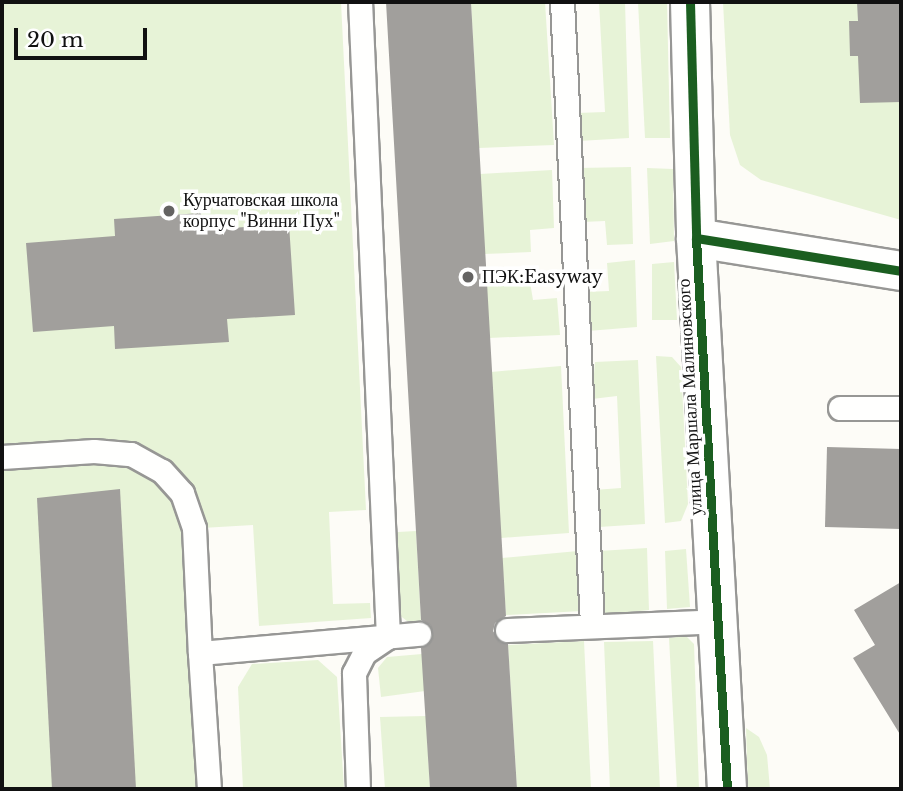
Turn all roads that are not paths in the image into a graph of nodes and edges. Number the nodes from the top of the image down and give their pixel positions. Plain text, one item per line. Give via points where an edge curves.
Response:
1 (360, 2) edge
2 (562, 2) edge
3 (690, 2) edge
4 (696, 238) junction
5 (901, 271) edge
6 (840, 408) dead end
7 (901, 408) edge
8 (2, 457) edge
9 (718, 621) junction
10 (592, 625) junction
11 (507, 630) dead end
12 (419, 634) dead end
13 (388, 637) junction
14 (200, 653) junction
15 (209, 789) edge
16 (358, 789) edge
17 (727, 789) edge

1 - 13 lane
2 - 10 lane
3 - 4 street, улица Маршала Малиновского
4 - 5 street
4 - 9 street, улица Маршала Малиновского
6 - 7 lane
8 - 14 lane via 94,451 131,454 162,471 182,493 194,528
9 - 10 lane
9 - 17 street, улица Маршала Малиновского
10 - 11 lane
12 - 13 lane
13 - 14 lane
13 - 16 lane via 364,653 354,673
14 - 15 lane

